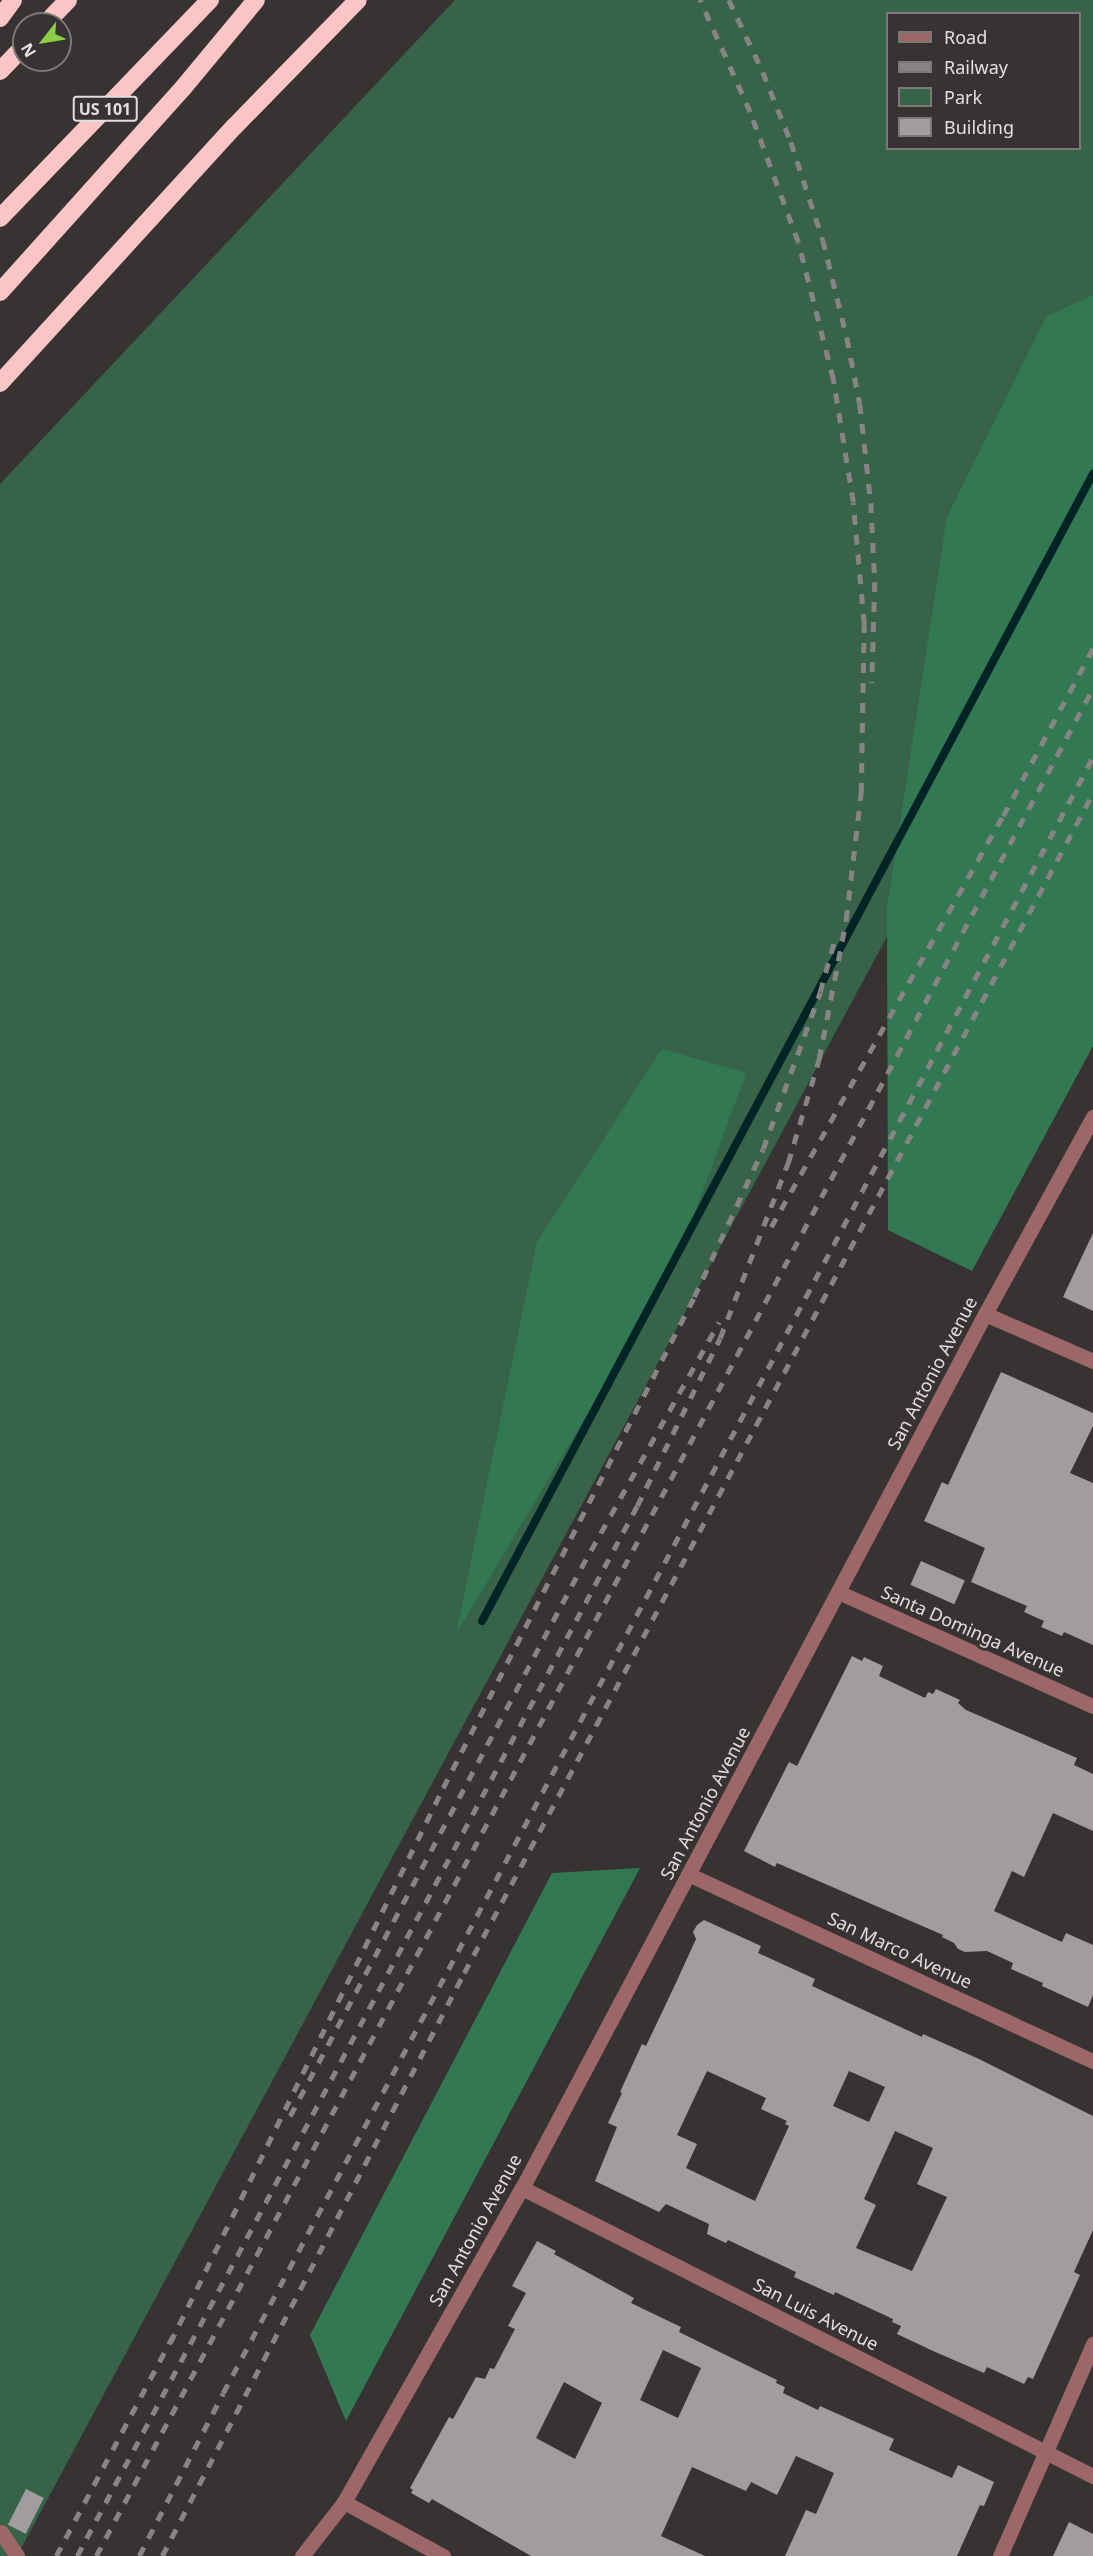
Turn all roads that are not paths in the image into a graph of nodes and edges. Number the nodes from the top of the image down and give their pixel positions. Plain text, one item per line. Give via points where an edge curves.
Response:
1 (13, 0) edge
2 (68, 0) edge
3 (210, 0) edge
4 (256, 0) edge
5 (340, 0) edge
6 (358, 0) edge
7 (56, 12) edge
8 (0, 18) edge
9 (12, 58) edge
10 (0, 71) edge
11 (234, 127) junction
12 (0, 218) edge
13 (0, 292) edge
14 (0, 383) edge
15 (1093, 1117) edge
16 (985, 1314) junction
17 (1093, 1361) edge
18 (838, 1592) junction
19 (1093, 1706) edge
20 (690, 1875) junction
21 (1093, 2061) edge
22 (522, 2188) junction
23 (1093, 2344) edge
24 (1045, 2452) junction
25 (1093, 2476) edge
26 (344, 2502) junction
27 (1, 2532) edge
28 (440, 2555) edge
29 (17, 2556) edge
30 (302, 2556) edge
31 (1000, 2556) edge

1 - 8 highway
2 - 7 highway
3 - 12 highway, US 101
4 - 13 highway via 183,88
5 - 11 highway
6 - 11 highway
9 - 10 highway
11 - 14 highway
15 - 16 street, San Antonio Avenue
16 - 17 street
16 - 18 street, San Antonio Avenue
18 - 19 street, Santa Dominga Avenue
18 - 20 street, San Antonio Avenue
20 - 21 street, San Marco Avenue
20 - 22 street, San Antonio Avenue
22 - 24 street, San Luis Avenue
22 - 26 street, San Antonio Avenue
23 - 24 street
24 - 25 street, San Luis Avenue
24 - 31 street
26 - 28 street
26 - 30 street, San Antonio Avenue
27 - 29 street

